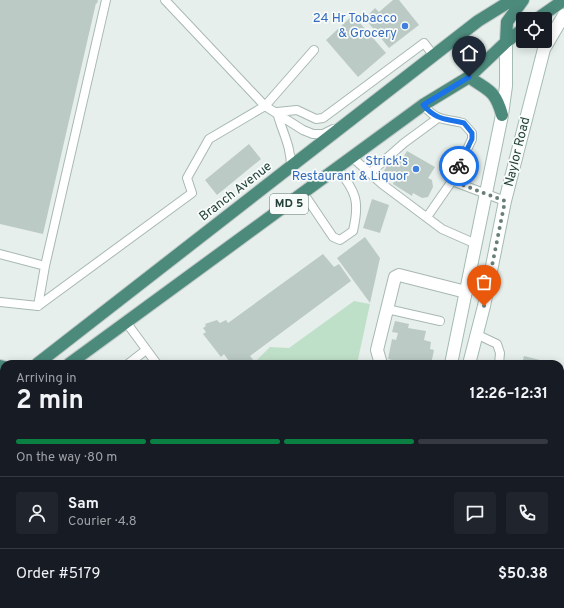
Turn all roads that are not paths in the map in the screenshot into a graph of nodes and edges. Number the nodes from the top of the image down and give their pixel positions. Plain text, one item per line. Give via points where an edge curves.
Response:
1 (106, 0) edge
2 (165, 0) edge
3 (512, 0) edge
4 (523, 0) edge
5 (564, 0) edge
6 (547, 12) edge
7 (564, 15) edge
8 (516, 35) edge
9 (506, 42) junction
10 (314, 50) dead end
11 (434, 56) junction
12 (385, 72) junction
13 (469, 77) junction
14 (396, 86) junction
15 (423, 105) junction
16 (265, 106) junction
17 (277, 112) junction
18 (502, 115) junction
19 (438, 118) junction
20 (347, 124) junction
21 (353, 158) junction
22 (291, 167) junction
23 (338, 169) junction
24 (370, 173) junction
25 (452, 181) junction
26 (304, 194) junction
27 (486, 194) junction
28 (505, 201) junction
29 (427, 217) junction
30 (476, 244) junction
31 (0, 254) edge
32 (45, 266) junction
33 (466, 292) junction
34 (0, 302) edge
35 (38, 306) junction
36 (387, 309) junction
37 (440, 321) dead end
38 (126, 322) junction
39 (476, 334) junction
40 (146, 350) junction
41 (42, 360) edge
42 (74, 360) edge
43 (133, 360) edge
44 (154, 360) edge
45 (380, 360) edge
46 (452, 360) edge
47 (470, 360) edge
48 (499, 360) edge

1 - 32 lane
2 - 16 lane
3 - 11 highway, Branch Avenue / MD 5 via 478,21
4 - 9 highway via 507,22
5 - 6 highway
7 - 28 main road, Naylor Road via 544,49
8 - 9 highway, MD 5
9 - 13 highway, MD 5
9 - 18 main road, Naylor Road via 506,86
10 - 16 lane
11 - 12 lane via 424,43
11 - 14 highway, Branch Avenue / MD 5
12 - 14 lane
12 - 17 lane via 324,118 316,119 297,110
13 - 15 highway, MD 5
13 - 18 highway via 489,89 499,102
14 - 20 highway, Branch Avenue / MD 5
15 - 19 lane
15 - 21 highway, MD 5
16 - 17 lane
16 - 35 lane via 209,139 187,178 192,193
17 - 20 lane via 313,134 322,134
17 - 22 lane via 280,126 289,143
18 - 27 main road, Naylor Road
19 - 24 lane
19 - 25 lane via 464,123 472,133 472,139
20 - 22 highway, Branch Avenue / MD 5
21 - 23 highway, MD 5
21 - 24 lane
22 - 41 highway, Branch Avenue / MD 5
23 - 26 highway, MD 5
23 - 26 lane via 353,188 356,198 357,213 353,231 340,240 333,236
24 - 29 lane
25 - 27 lane
25 - 29 lane
26 - 38 highway, MD 5
27 - 28 lane
27 - 30 main road, Naylor Road
28 - 39 main road, Naylor Road
29 - 30 lane via 442,229
30 - 33 main road, Naylor Road
31 - 32 lane
32 - 35 lane
33 - 36 main road via 399,275 395,277
33 - 46 main road, Naylor Road
34 - 35 lane
36 - 37 lane
36 - 45 main road via 377,350
38 - 40 lane
38 - 42 highway, MD 5
39 - 47 main road, Naylor Road
39 - 48 lane via 497,344
40 - 43 lane
40 - 44 lane

